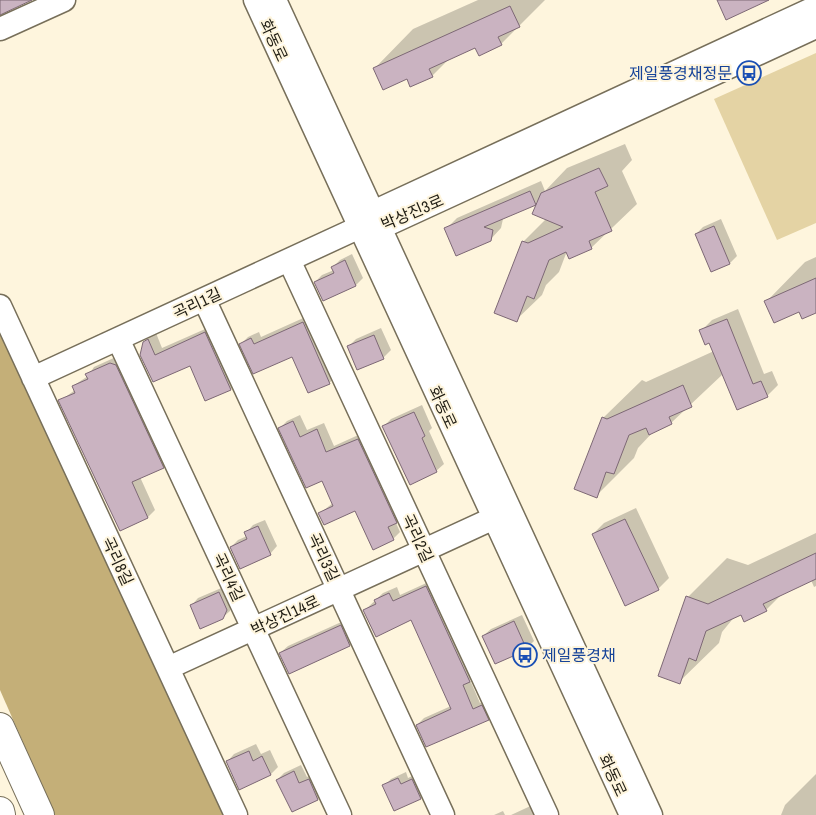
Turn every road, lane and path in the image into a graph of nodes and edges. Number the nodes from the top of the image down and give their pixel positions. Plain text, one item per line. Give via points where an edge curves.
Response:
1 (64, 0) edge
2 (255, 0) edge
3 (275, 0) edge
4 (816, 7) edge
5 (816, 27) edge
6 (0, 29) edge
7 (371, 222) junction
8 (289, 260) junction
9 (204, 299) junction
10 (0, 306) edge
11 (118, 339) junction
12 (33, 378) junction
13 (502, 515) junction
14 (424, 551) junction
15 (339, 590) junction
16 (253, 629) junction
17 (168, 668) junction
18 (0, 727) edge
19 (0, 811) edge
20 (2, 815) edge
21 (40, 815) edge
22 (236, 815) edge
23 (340, 815) edge
24 (443, 815) edge
25 (547, 815) edge
26 (631, 815) edge
27 (651, 815) edge

1 - 6 street
2 - 7 street, 화동로
3 - 7 street, 화동로
4 - 7 street, 박상진3로
5 - 7 street, 박상진3로
7 - 8 street, 곡리1길
7 - 13 street, 화동로
8 - 9 street, 곡리1길
8 - 14 street, 곡리2길
9 - 11 street, 곡리1길
9 - 15 street, 곡리3길
10 - 12 street, 곡리8길
11 - 12 street, 곡리1길
11 - 16 street, 곡리4길
12 - 17 street, 곡리8길
13 - 14 street, 박상진14로
13 - 26 street, 화동로
13 - 27 street, 화동로
14 - 15 street, 박상진14로
14 - 25 street, 곡리2길
15 - 16 street, 박상진14로
15 - 24 street, 곡리3길
16 - 17 street, 박상진14로
16 - 23 street, 곡리4길
17 - 22 street, 곡리8길
18 - 21 highway
19 - 20 highway

